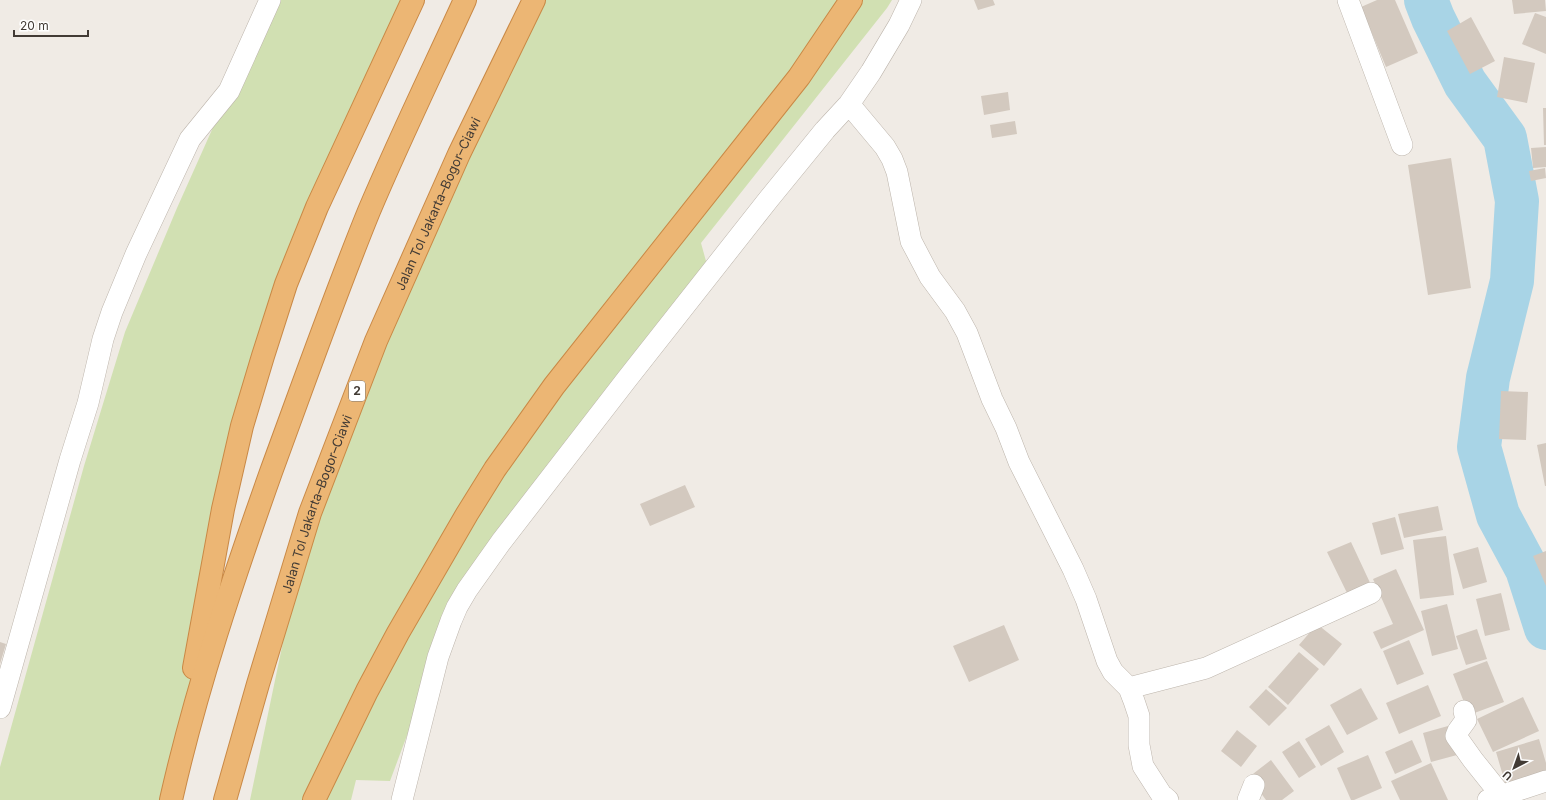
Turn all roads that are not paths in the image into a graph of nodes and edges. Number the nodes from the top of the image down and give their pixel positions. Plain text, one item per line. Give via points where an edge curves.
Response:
1 (270, 0) edge
2 (413, 0) edge
3 (465, 0) edge
4 (534, 0) edge
5 (851, 0) edge
6 (911, 0) edge
7 (1348, 0) edge
8 (849, 104) junction
9 (1402, 145) dead end
10 (1371, 593) dead end
11 (1129, 688) junction
12 (0, 708) edge
13 (1464, 711) dead end
14 (1546, 781) edge
15 (172, 792) edge
16 (1494, 798) edge
17 (225, 800) edge
18 (314, 800) edge
19 (402, 800) edge
20 (1168, 800) edge

1 - 12 street via 229,91 190,140 136,254 112,312
2 - 15 highway via 318,207 286,284 263,356 242,426 223,509
3 - 15 highway via 369,212 316,349 240,560
4 - 17 highway, Jalan Tol Jakarta–Bogor–Ciawi / 2 via 459,154 376,341 310,513
5 - 18 highway via 799,77 554,386 495,469 462,520 398,633
6 - 8 street via 871,72
7 - 9 street
8 - 11 street via 892,158 906,223 917,255 967,333 1019,462 1086,599 1107,661 1113,672
8 - 19 street via 768,200 627,379 467,590 451,621 438,658
10 - 11 street via 1206,668
11 - 20 street via 1139,716 1139,745 1143,766 1161,794
13 - 16 street via 1466,720 1456,736
14 - 16 street

